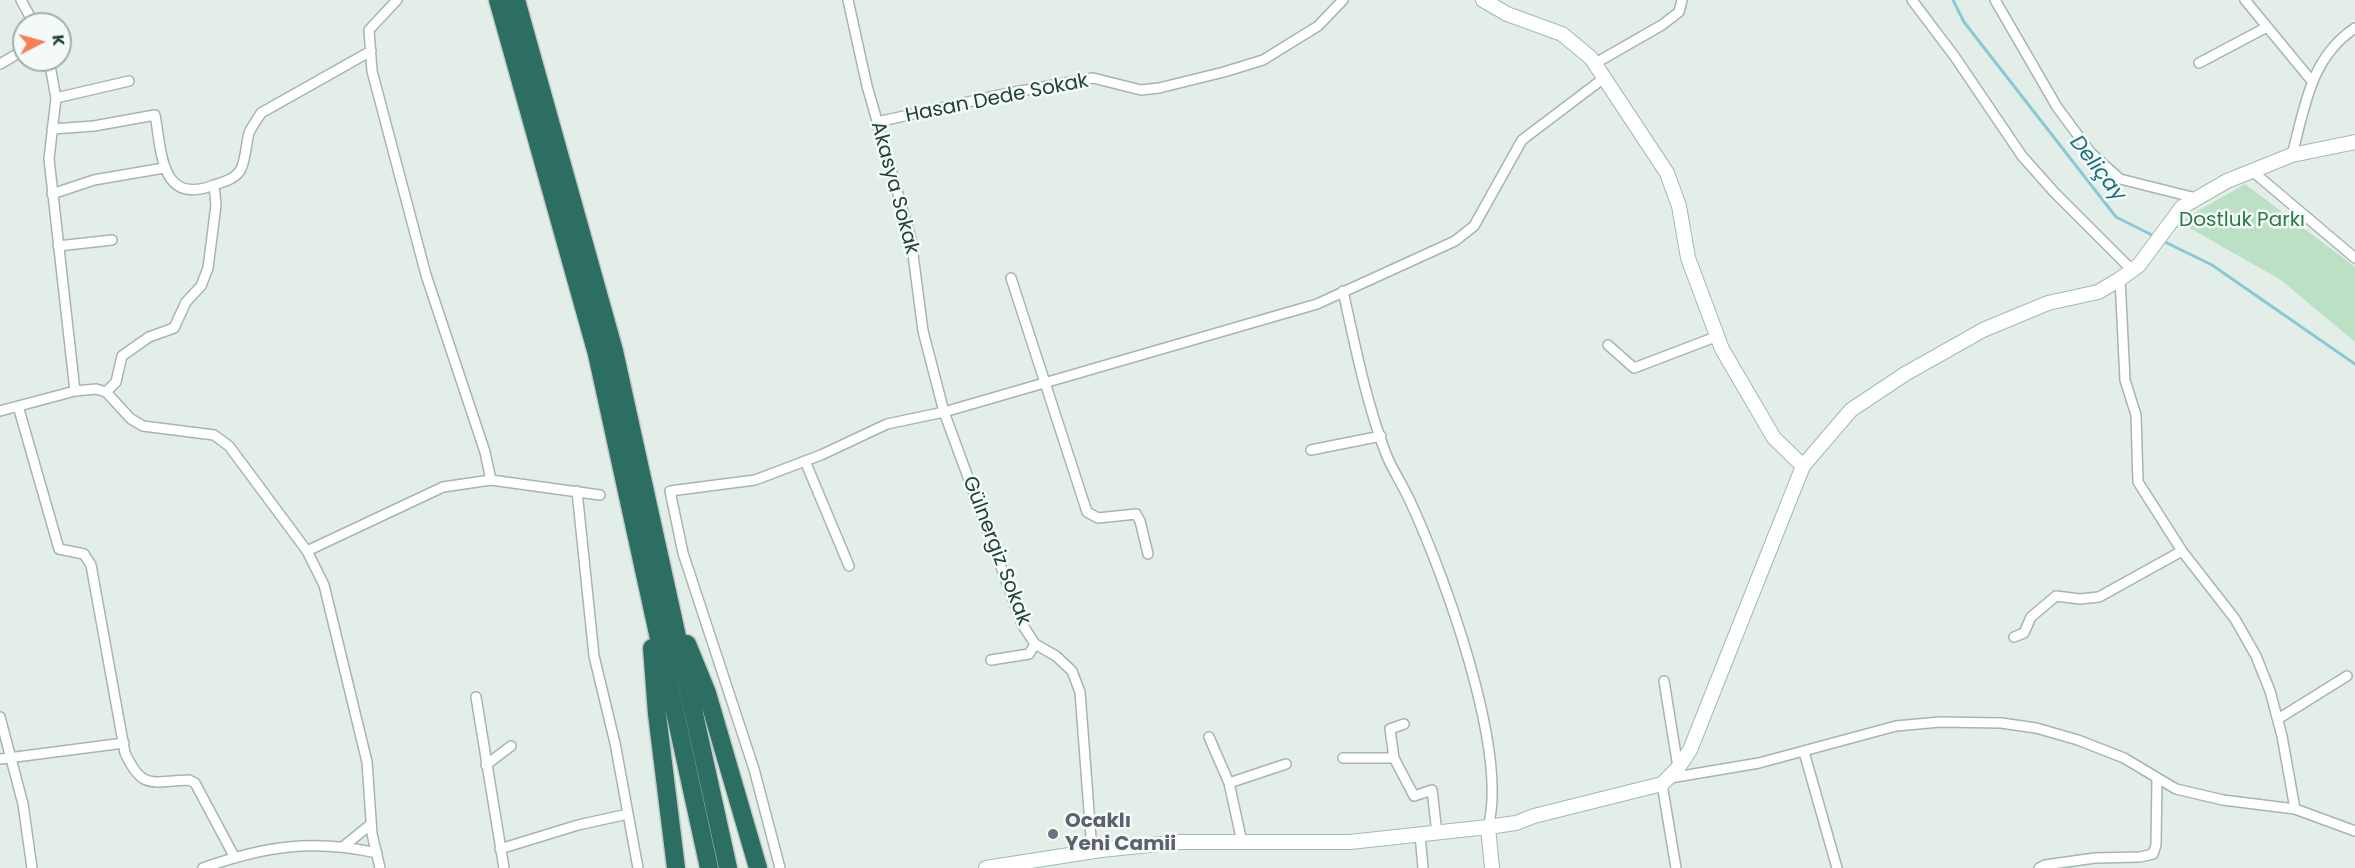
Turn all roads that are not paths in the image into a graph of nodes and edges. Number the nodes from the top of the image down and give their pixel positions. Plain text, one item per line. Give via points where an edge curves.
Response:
1 (397, 0) edge
2 (498, 0) edge
3 (516, 0) edge
4 (848, 0) edge
5 (1343, 0) edge
6 (1483, 0) edge
7 (1682, 0) edge
8 (1912, 0) edge
9 (1995, 0) edge
10 (2245, 0) edge
11 (2267, 27) junction
12 (2355, 28) edge
13 (371, 51) junction
14 (2199, 63) dead end
15 (1594, 64) junction
16 (51, 72) edge
17 (1604, 78) junction
18 (2311, 80) junction
19 (129, 81) dead end
20 (56, 98) junction
21 (877, 123) junction
22 (52, 129) junction
23 (2355, 142) edge
24 (2292, 155) junction
25 (165, 168) junction
26 (2251, 170) junction
27 (214, 185) junction
28 (52, 194) junction
29 (2196, 198) junction
30 (112, 240) dead end
31 (58, 246) junction
32 (2355, 258) edge
33 (2136, 268) junction
34 (1011, 278) dead end
35 (2120, 279) junction
36 (1343, 291) junction
37 (1718, 336) junction
38 (1608, 345) dead end
39 (1044, 382) junction
40 (75, 391) junction
41 (106, 392) junction
42 (18, 406) junction
43 (0, 411) edge
44 (944, 412) junction
45 (1380, 436) junction
46 (1311, 450) dead end
47 (805, 461) junction
48 (1803, 466) junction
49 (491, 480) junction
50 (577, 491) junction
51 (600, 495) dead end
52 (307, 551) junction
53 (2182, 551) junction
54 (1148, 554) dead end
55 (652, 564) junction
56 (849, 566) dead end
57 (2014, 637) dead end
58 (1035, 644) junction
59 (991, 660) dead end
60 (2347, 676) dead end
61 (1664, 681) dead end
62 (476, 697) dead end
63 (0, 717) edge
64 (2278, 719) junction
65 (1404, 724) dead end
66 (1209, 737) dead end
67 (124, 743) junction
68 (512, 746) dead end
69 (1804, 752) junction
70 (1343, 758) dead end
71 (1394, 758) junction
72 (5, 759) edge
73 (1286, 764) dead end
74 (486, 765) junction
75 (1678, 768) junction
76 (2157, 778) junction
77 (1665, 781) junction
78 (1229, 783) junction
79 (2295, 809) junction
80 (628, 814) junction
81 (371, 824) junction
82 (1488, 827) junction
83 (2355, 831) edge
84 (1437, 833) junction
85 (1420, 834) junction
86 (1242, 842) junction
87 (344, 846) junction
88 (500, 849) junction
89 (1092, 851) junction
90 (377, 853) junction
91 (232, 862) edge
92 (1055, 863) edge
93 (32, 868) edge
94 (203, 868) edge
95 (380, 868) edge
96 (504, 868) edge
97 (638, 868) edge
98 (676, 868) edge
99 (709, 868) edge
100 (728, 868) edge
101 (758, 868) edge
102 (780, 868) edge
103 (986, 868) edge
104 (1423, 868) edge
105 (1491, 868) edge
106 (1676, 868) edge
107 (1837, 868) edge
108 (2039, 868) edge

1 - 13 street via 369,30
2 - 55 highway
3 - 55 highway via 614,351
4 - 21 street, Akasya Sokak
5 - 21 street, Hasan Dede Sokak via 1318,26 1263,60 1224,72 1141,90 1093,78 1004,93
6 - 15 main road via 1507,14 1562,34
7 - 15 street via 1679,12 1662,25
8 - 33 street via 2022,156 2054,192
9 - 29 street via 2057,107 2091,153 2120,179
10 - 11 street
11 - 14 street
11 - 18 street
12 - 18 street via 2337,40
13 - 27 street via 261,113 250,131 240,170
13 - 49 street via 372,71 426,275
15 - 17 main road
16 - 20 street
17 - 36 street via 1522,140 1474,226 1455,241
17 - 37 main road via 1667,172 1679,206 1688,258
18 - 24 street
19 - 20 street
20 - 22 street
21 - 44 street, Akasya Sokak via 911,239 923,331
22 - 25 street via 155,115
22 - 28 street
23 - 24 main road
24 - 26 main road
25 - 27 street via 175,186 185,190
25 - 28 street via 94,180
26 - 29 main road
26 - 32 street
27 - 41 street via 212,247 201,286 186,302 174,328 149,337 122,356 116,382
28 - 31 street
29 - 33 main road via 2173,217
30 - 31 street
31 - 40 street
33 - 35 main road
34 - 39 street
35 - 48 main road via 2098,292 2048,303 1983,330 1905,374 1851,410
35 - 53 street via 2125,380 2136,415 2138,482
36 - 39 street via 1317,304
36 - 45 street
37 - 38 street via 1634,368
37 - 48 main road via 1774,438
39 - 44 street
39 - 54 street via 1087,512 1098,518 1136,514
40 - 41 street
40 - 42 street
41 - 52 street via 143,426 214,435 229,446
42 - 43 street
42 - 67 street via 59,549 84,554 91,565
44 - 47 street via 887,424
44 - 58 street, Gülnergiz Sokak via 994,554 1022,624
45 - 46 street
45 - 82 street via 1409,499 1458,627 1488,740 1492,813
47 - 56 street
47 - 102 street via 755,480 670,491 683,553 754,769
48 - 75 main road via 1701,726
49 - 50 street
49 - 52 street via 443,487
50 - 51 street
50 - 80 street via 594,656
52 - 81 street via 324,585 367,762
53 - 57 street via 2098,597 2056,596 2031,617 2024,633
53 - 64 street via 2235,620 2256,656
55 - 98 highway via 657,714
55 - 99 highway
55 - 100 highway
55 - 101 highway via 707,693
58 - 59 street via 1029,654
58 - 89 street, Gülnergiz Sokak via 1072,671 1080,692
60 - 64 street
61 - 75 street
62 - 74 street
63 - 72 street
64 - 79 street
65 - 71 street via 1390,729
66 - 78 street
67 - 72 street
67 - 91 street via 135,774 147,781 195,783
68 - 74 street
69 - 76 street via 1896,726 2001,723 2078,740 2124,758
69 - 77 street
69 - 107 street
70 - 71 street
71 - 84 street via 1414,796 1432,790
72 - 93 street via 23,804
73 - 78 street
74 - 88 street
75 - 77 main road
76 - 79 street via 2176,789 2223,800
76 - 108 street via 2153,854
77 - 82 main road via 1516,823
77 - 106 street
78 - 86 street
79 - 83 street
80 - 88 street
80 - 97 street
81 - 87 street
81 - 90 street
82 - 84 main road
82 - 105 main road
84 - 85 main road
85 - 86 main road via 1350,842
85 - 104 street
86 - 89 main road via 1179,842
87 - 90 street
87 - 91 street via 308,844 264,849
88 - 96 street
89 - 92 main road
90 - 95 street
91 - 94 street
92 - 103 main road

